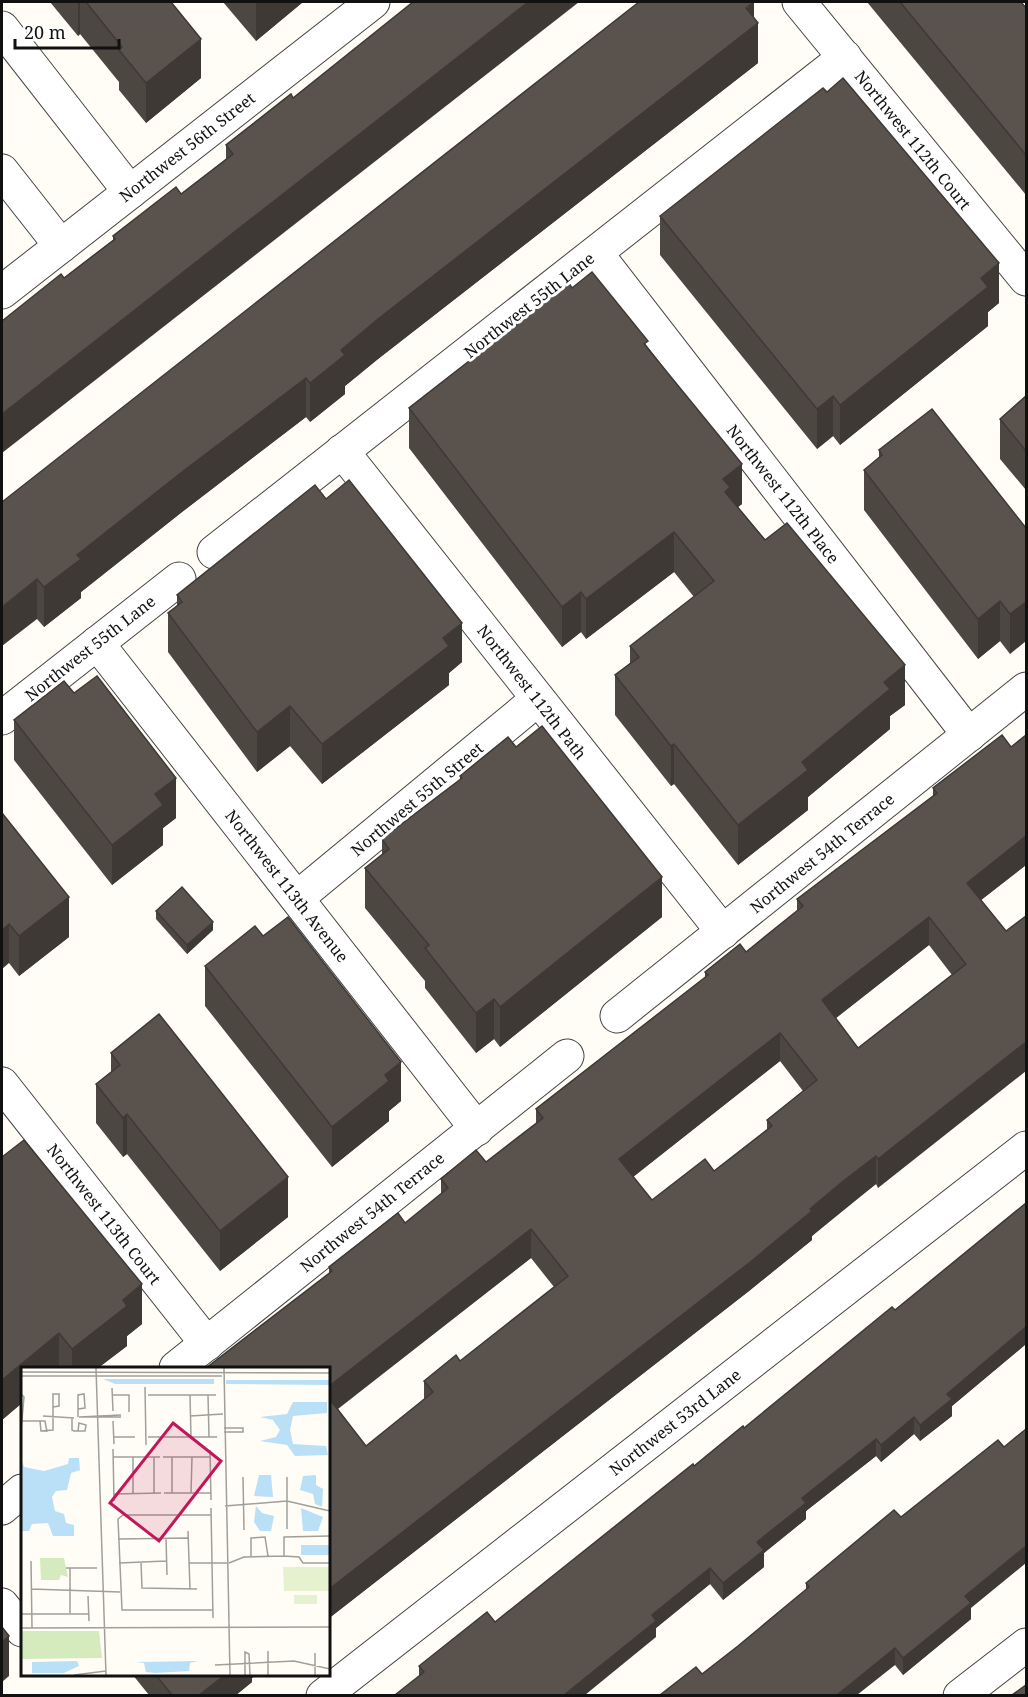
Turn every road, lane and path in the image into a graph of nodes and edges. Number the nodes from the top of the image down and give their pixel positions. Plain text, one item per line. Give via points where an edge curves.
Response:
1 (373, 2) edge
2 (799, 2) edge
3 (2, 28) edge
4 (845, 57) junction
5 (2, 171) edge
6 (130, 192) junction
7 (61, 246) junction
8 (596, 252) junction
9 (1026, 279) edge
10 (2, 292) edge
11 (342, 451) junction
12 (214, 552) dead end
13 (179, 579) dead end
14 (97, 643) junction
15 (1026, 689) edge
16 (538, 699) junction
17 (2, 718) edge
18 (969, 735) junction
19 (297, 898) junction
20 (723, 932) junction
21 (617, 1016) dead end
22 (567, 1056) dead end
23 (2, 1084) edge
24 (477, 1129) junction
25 (1026, 1148) edge
26 (207, 1344) junction
27 (177, 1367) edge
28 (21, 1492) edge
29 (2, 1508) edge
30 (2, 1605) edge
31 (21, 1629) edge
32 (1026, 1645) edge
33 (323, 1695) edge
34 (960, 1695) edge

1 - 6 street, Northwest 56th Street
2 - 4 street, Northwest 112th Court
3 - 6 street
4 - 8 street, Northwest 55th Lane
4 - 9 street, Northwest 112th Court
5 - 7 street
6 - 7 street, Northwest 56th Street
7 - 10 street, Northwest 56th Street
8 - 11 street, Northwest 55th Lane
8 - 18 street, Northwest 112th Place
11 - 12 street, Northwest 55th Lane
11 - 16 street, Northwest 112th Path
13 - 14 street, Northwest 55th Lane
14 - 17 street, Northwest 55th Lane
14 - 19 street, Northwest 113th Avenue
15 - 18 street, Northwest 54th Terrace
16 - 19 street, Northwest 55th Street
16 - 20 street, Northwest 112th Path
18 - 20 street, Northwest 54th Terrace
19 - 24 street, Northwest 113th Avenue
20 - 21 street, Northwest 54th Terrace
22 - 24 street, Northwest 54th Terrace
23 - 26 street, Northwest 113th Court
24 - 26 street, Northwest 54th Terrace
25 - 33 street, Northwest 53rd Lane
26 - 27 street, Northwest 54th Terrace
28 - 29 street
30 - 31 street
32 - 34 street

